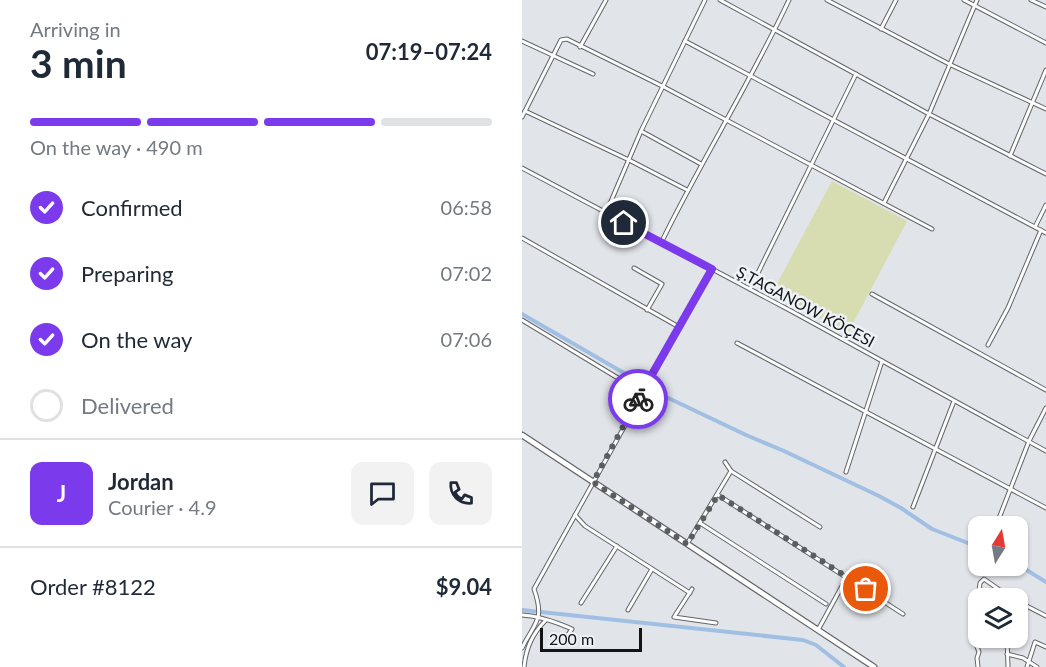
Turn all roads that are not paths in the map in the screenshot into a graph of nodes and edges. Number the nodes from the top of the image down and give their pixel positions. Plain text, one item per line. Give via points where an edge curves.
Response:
1 (606, 0) edge
2 (705, 0) edge
3 (720, 0) edge
4 (789, 0) edge
5 (827, 0) edge
6 (896, 0) edge
7 (964, 0) edge
8 (977, 0) edge
9 (1031, 0) edge
10 (974, 5) junction
11 (1046, 7) edge
12 (881, 29) junction
13 (775, 30) junction
14 (522, 40) edge
15 (685, 40) junction
16 (1046, 43) edge
17 (580, 47) junction
18 (552, 56) junction
19 (951, 65) junction
20 (1046, 70) edge
21 (593, 74) dead end
22 (856, 74) junction
23 (752, 77) junction
24 (662, 86) junction
25 (1032, 103) junction
26 (1046, 110) edge
27 (525, 111) junction
28 (929, 114) junction
29 (522, 117) edge
30 (832, 120) junction
31 (727, 121) junction
32 (641, 131) junction
33 (1010, 156) junction
34 (907, 159) junction
35 (629, 160) junction
36 (701, 164) junction
37 (810, 165) junction
38 (522, 168) edge
39 (1046, 174) edge
40 (687, 190) junction
41 (884, 203) junction
42 (1046, 205) edge
43 (605, 214) junction
44 (1035, 227) junction
45 (932, 229) dead end
46 (1041, 230) junction
47 (1046, 233) edge
48 (522, 238) edge
49 (661, 243) junction
50 (634, 268) dead end
51 (712, 269) junction
52 (750, 289) junction
53 (872, 294) dead end
54 (647, 310) junction
55 (522, 320) edge
56 (679, 327) junction
57 (737, 343) dead end
58 (987, 345) dead end
59 (882, 361) junction
60 (1046, 390) edge
61 (642, 391) junction
62 (954, 401) junction
63 (1046, 408) edge
64 (867, 412) junction
65 (522, 435) edge
66 (1029, 441) junction
67 (935, 449) junction
68 (1046, 451) edge
69 (725, 462) dead end
70 (732, 471) junction
71 (846, 472) dead end
72 (593, 482) junction
73 (1010, 490) junction
74 (718, 495) junction
75 (913, 507) dead end
76 (1046, 508) edge
77 (575, 515) junction
78 (1000, 516) edge
79 (700, 523) junction
80 (820, 527) dead end
81 (687, 544) junction
82 (617, 546) junction
83 (652, 569) junction
84 (847, 577) junction
85 (979, 588) edge
86 (996, 588) edge
87 (582, 603) dead end
88 (826, 604) dead end
89 (1028, 607) edge
90 (628, 610) dead end
91 (903, 614) dead end
92 (522, 615) edge
93 (540, 616) junction
94 (1046, 616) edge
95 (546, 620) junction
96 (716, 623) dead end
97 (818, 630) junction
98 (567, 636) dead end
99 (1046, 647) edge
100 (522, 648) edge
101 (978, 648) edge
102 (1007, 648) edge
103 (1007, 654) junction
104 (1030, 661) junction
105 (524, 667) edge
106 (873, 667) edge
107 (978, 667) edge
108 (1008, 667) edge
109 (1027, 667) edge
110 (1037, 667) edge

1 - 17 street
2 - 15 street
3 - 13 street
4 - 13 street
5 - 12 street
6 - 12 street
7 - 10 street
8 - 10 street
9 - 11 street
10 - 16 street
10 - 19 street
12 - 19 street
13 - 22 street
13 - 23 street
14 - 18 street
15 - 23 street
15 - 24 street
17 - 18 street via 563,39
17 - 24 street
18 - 21 street
18 - 27 street
19 - 25 street
19 - 28 street
20 - 25 street
22 - 28 street
22 - 30 street
23 - 30 street
23 - 31 street
24 - 31 street
24 - 32 street
25 - 26 street
25 - 33 street
27 - 29 street
27 - 35 street
28 - 33 street
28 - 34 street
30 - 34 street
30 - 37 street
31 - 36 street
31 - 37 street
32 - 35 street
32 - 36 street
33 - 39 street
34 - 41 street
34 - 44 street
35 - 40 street
35 - 43 street
36 - 40 street
37 - 41 street
37 - 52 street
38 - 43 street, Ş.TAGANOW KÖÇESI
40 - 49 street
41 - 45 street
42 - 44 street
43 - 49 street, Ş.TAGANOW KÖÇESI
44 - 46 street
46 - 47 street
46 - 58 street via 1008,308
48 - 54 street
49 - 51 street, Ş.TAGANOW KÖÇESI
50 - 54 street via 661,282
51 - 52 street, Ş.TAGANOW KÖÇESI
51 - 56 street
52 - 59 street, Ş.TAGANOW KÖÇESI
53 - 60 street
54 - 56 street
55 - 61 street
56 - 61 street
57 - 64 street
59 - 62 street, Ş.TAGANOW KÖÇESI
59 - 64 street
61 - 72 street
62 - 66 street, Ş.TAGANOW KÖÇESI
62 - 67 street
63 - 66 street
64 - 67 street
64 - 71 street
65 - 72 main road
66 - 68 street, Ş.TAGANOW KÖÇESI
66 - 73 street
67 - 73 street
67 - 75 street
69 - 70 street
70 - 74 street
70 - 80 street
72 - 77 street
72 - 81 main road
73 - 76 street
73 - 78 street
74 - 79 street
74 - 84 street
77 - 82 street
77 - 93 street via 534,589
79 - 81 street
79 - 88 street
81 - 97 main road
82 - 83 street
82 - 87 street
83 - 90 street
83 - 96 street via 691,591 674,617
84 - 91 street
84 - 97 street
85 - 86 street via 984,579
89 - 94 street
92 - 93 street
93 - 95 street
93 - 100 street
95 - 98 street via 572,629
95 - 105 street via 527,646
97 - 106 main road
99 - 104 street via 1035,642
101 - 107 street
102 - 103 street
103 - 104 street
103 - 108 street
104 - 109 street
104 - 110 street

